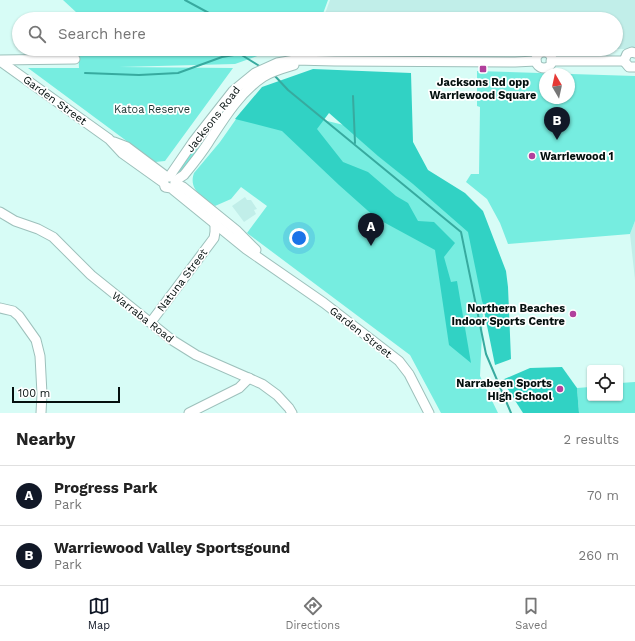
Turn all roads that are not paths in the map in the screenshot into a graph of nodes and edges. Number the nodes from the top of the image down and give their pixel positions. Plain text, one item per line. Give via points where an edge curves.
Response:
1 (635, 53) edge
2 (74, 59) dead end
3 (0, 60) edge
4 (624, 61) junction
5 (635, 67) edge
6 (259, 75) junction
7 (172, 182) junction
8 (0, 212) edge
9 (215, 223) junction
10 (229, 234) junction
11 (214, 238) junction
12 (274, 267) junction
13 (0, 308) edge
14 (151, 322) junction
15 (249, 378) junction
16 (41, 413) edge
17 (190, 413) edge
18 (292, 413) edge
19 (430, 413) edge

1 - 4 street via 627,54
2 - 3 street
3 - 7 street, Garden Street via 109,140 127,148
4 - 5 street via 629,67
4 - 6 street, Jacksons Road via 551,61 545,67 539,66 536,61 309,60 279,66 271,72
6 - 7 street, Jacksons Road via 184,175
6 - 7 street, Jacksons Road via 233,91 196,138
7 - 9 street, Garden Street
7 - 12 street, Garden Street via 236,230
8 - 14 street, Warraba Road via 53,237 91,274
9 - 10 street, Garden Street
9 - 11 street, Natuna Street
10 - 11 street, Natuna Street
10 - 12 street, Garden Street via 246,249
11 - 14 street, Natuna Street
12 - 19 street, Garden Street via 399,361
13 - 16 street via 13,311 19,316 36,340 40,356
14 - 15 street, Warraba Road via 172,340 196,355
15 - 17 street via 239,388
15 - 18 street, Warraba Road via 277,395

